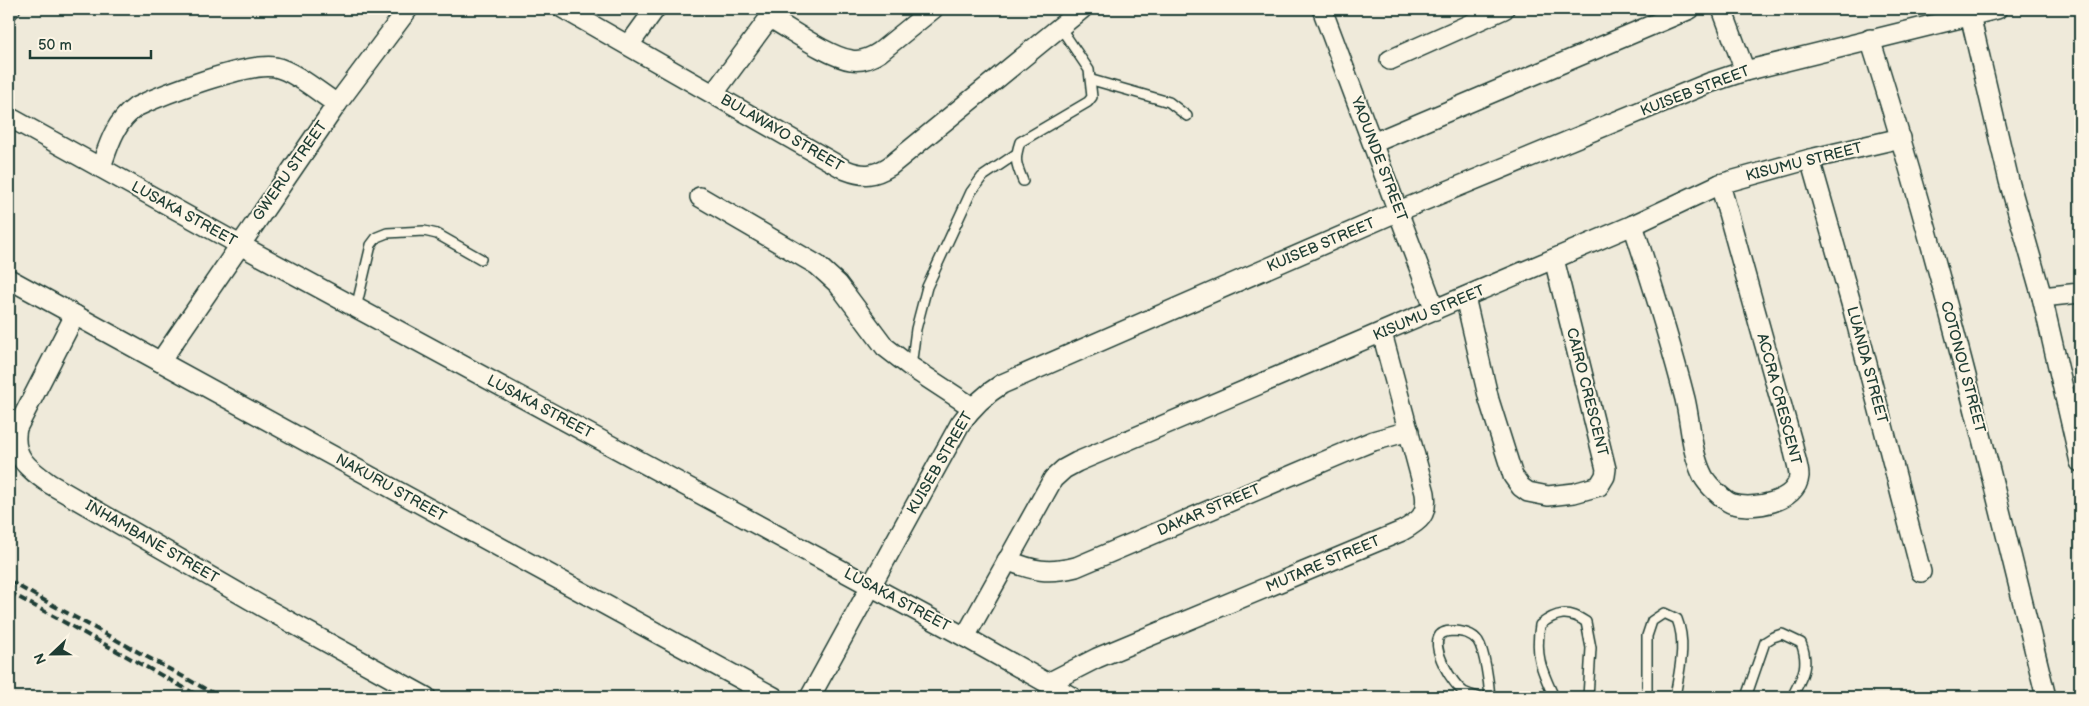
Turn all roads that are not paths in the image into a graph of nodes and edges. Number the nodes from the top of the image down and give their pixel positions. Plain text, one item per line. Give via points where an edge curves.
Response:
1 (408, 9) edge
2 (564, 9) edge
3 (655, 9) edge
4 (933, 9) edge
5 (1082, 9) edge
6 (1504, 9) edge
7 (1690, 9) edge
8 (1722, 9) edge
9 (1997, 9) edge
10 (1324, 10) edge
11 (773, 13) edge
12 (1970, 15) junction
13 (1060, 27) junction
14 (1870, 39) junction
15 (628, 45) junction
16 (1390, 60) dead end
17 (1745, 71) junction
18 (1092, 80) junction
19 (714, 93) junction
20 (337, 104) junction
21 (1187, 116) dead end
22 (9, 117) edge
23 (1901, 138) junction
24 (1373, 143) junction
25 (1016, 154) junction
26 (1810, 159) junction
27 (100, 167) junction
28 (1023, 181) dead end
29 (1720, 184) junction
30 (700, 197) dead end
31 (1399, 211) junction
32 (1633, 225) junction
33 (240, 245) junction
34 (481, 259) dead end
35 (1554, 259) junction
36 (9, 279) edge
37 (2080, 293) edge
38 (1465, 297) junction
39 (2042, 297) junction
40 (356, 308) junction
41 (1435, 310) junction
42 (75, 315) junction
43 (1382, 333) junction
44 (160, 362) junction
45 (911, 367) junction
46 (972, 407) junction
47 (1409, 431) junction
48 (2080, 462) edge
49 (1007, 560) junction
50 (1921, 572) dead end
51 (871, 586) junction
52 (965, 637) junction
53 (1048, 683) junction
54 (426, 697) edge
55 (774, 697) edge
56 (810, 697) edge
57 (1072, 697) edge
58 (1478, 697) edge
59 (1490, 697) edge
60 (1554, 697) edge
61 (1588, 697) edge
62 (1647, 697) edge
63 (1675, 697) edge
64 (1746, 697) edge
65 (1792, 697) edge
66 (2046, 697) edge

1 - 20 street, GWERU STREET
2 - 15 street, BULAWAYO STREET
3 - 15 street
4 - 11 street via 880,52 860,61 829,52
5 - 13 street, BULAWAYO STREET
6 - 16 street
7 - 24 street
8 - 17 street
9 - 12 street, KUISEB STREET
10 - 24 street, YAOUNDE STREET
11 - 19 street
12 - 14 street, KUISEB STREET
12 - 39 street via 2009,181
13 - 18 lane via 1089,70
13 - 19 street, BULAWAYO STREET via 890,166 872,175 846,170
14 - 17 street, KUISEB STREET
14 - 23 street, COTONOU STREET
15 - 19 street, BULAWAYO STREET
17 - 31 street, KUISEB STREET
18 - 21 lane via 1169,102
18 - 25 lane via 1092,97 1088,102 1020,142
20 - 27 street via 284,70 265,66 238,71 136,107 119,122
20 - 33 street, GWERU STREET
22 - 27 street, LUSAKA STREET
23 - 26 street, KISUMU STREET
23 - 66 street, COTONOU STREET via 1975,410
24 - 31 street, YAOUNDE STREET
25 - 28 lane via 1016,164
25 - 45 lane via 982,177 971,192 928,287 916,329
26 - 29 street, KISUMU STREET
26 - 50 street, LUANDA STREET
27 - 33 street, LUSAKA STREET
29 - 32 street, KISUMU STREET
29 - 32 street, ACCRA CRESCENT via 1799,476 1793,491 1779,500 1755,506 1732,504 1703,476 1660,306
30 - 45 street via 817,265 838,284 885,346
31 - 41 street, YAOUNDE STREET
31 - 46 street, KUISEB STREET via 1018,375 987,393
32 - 35 street, KISUMU STREET
33 - 40 street, LUSAKA STREET
33 - 44 street, GWERU STREET
34 - 40 lane via 437,234 424,231 386,233 370,245
35 - 38 street, KISUMU STREET
35 - 38 street, CAIRO CRESCENT via 1606,469 1599,486 1548,496 1528,492 1513,476 1489,400
36 - 42 street, NAKURU STREET
37 - 39 street
38 - 41 street, KISUMU STREET
39 - 48 street
40 - 51 street, LUSAKA STREET
41 - 43 street, KISUMU STREET
42 - 44 street, NAKURU STREET
42 - 54 street, INHAMBANE STREET via 17,428 14,441 25,464 50,484
43 - 47 street, MUTARE STREET
43 - 49 street, KISUMU STREET via 1064,469 1053,479
44 - 55 street, NAKURU STREET
45 - 46 street
46 - 51 street, KUISEB STREET
47 - 49 street, DAKAR STREET via 1373,441 1076,567 1048,572
47 - 53 street, MUTARE STREET via 1426,503 1420,519 1412,525 1097,658
49 - 52 street, KISUMU STREET
51 - 52 street, LUSAKA STREET
51 - 56 street, KUISEB STREET
52 - 53 street, LUSAKA STREET
53 - 57 street, LUSAKA STREET
58 - 59 lane via 1464,692 1441,659 1437,644 1440,636 1447,632 1466,632 1478,642 1489,677
60 - 61 lane via 1540,665 1537,646 1540,625 1560,614 1575,614 1586,622 1591,648
62 - 63 lane via 1647,636 1652,621 1664,613 1676,619 1682,632
64 - 65 lane via 1765,642 1782,634 1801,643 1805,654 1805,670

